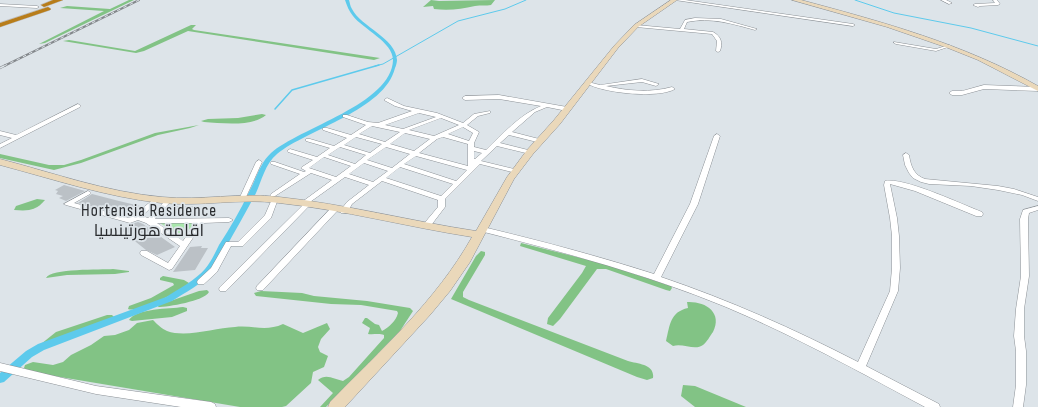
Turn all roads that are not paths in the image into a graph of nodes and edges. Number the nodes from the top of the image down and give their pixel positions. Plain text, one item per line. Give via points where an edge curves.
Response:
1 (60, 0) edge
2 (68, 0) edge
3 (674, 0) edge
4 (677, 0) edge
5 (795, 0) edge
6 (943, 0) edge
7 (995, 0) edge
8 (950, 3) dead end
9 (0, 5) edge
10 (978, 6) dead end
11 (44, 7) junction
12 (0, 21) edge
13 (0, 25) edge
14 (853, 25) dead end
15 (636, 26) junction
16 (755, 29) dead end
17 (681, 30) junction
18 (896, 43) dead end
19 (949, 46) junction
20 (718, 51) dead end
21 (588, 83) junction
22 (656, 84) dead end
23 (598, 86) junction
24 (1037, 88) edge
25 (672, 90) dead end
26 (952, 93) dead end
27 (465, 98) dead end
28 (387, 100) dead end
29 (78, 106) dead end
30 (545, 106) junction
31 (567, 109) junction
32 (418, 111) junction
33 (488, 112) dead end
34 (345, 116) dead end
35 (440, 117) junction
36 (370, 125) junction
37 (464, 125) junction
38 (379, 126) junction
39 (325, 129) dead end
40 (404, 132) junction
41 (0, 133) edge
42 (507, 133) junction
43 (444, 135) junction
44 (353, 136) junction
45 (717, 136) dead end
46 (16, 137) junction
47 (435, 138) junction
48 (308, 140) dead end
49 (540, 141) junction
50 (386, 144) junction
51 (496, 144) junction
52 (0, 146) edge
53 (337, 146) junction
54 (471, 146) junction
55 (290, 151) dead end
56 (487, 152) junction
57 (530, 152) junction
58 (415, 153) junction
59 (371, 155) junction
60 (906, 155) dead end
61 (323, 156) junction
62 (317, 159) junction
63 (363, 161) junction
64 (476, 161) junction
65 (0, 162) edge
66 (259, 162) dead end
67 (273, 163) dead end
68 (399, 165) junction
69 (356, 166) junction
70 (471, 169) junction
71 (393, 170) junction
72 (304, 171) junction
73 (516, 171) junction
74 (344, 174) junction
75 (337, 179) junction
76 (381, 179) junction
77 (457, 183) junction
78 (374, 184) junction
79 (449, 192) junction
80 (88, 193) dead end
81 (243, 197) junction
82 (274, 197) junction
83 (442, 199) junction
84 (1038, 199) edge
85 (156, 200) junction
86 (168, 200) junction
87 (306, 203) junction
88 (441, 207) junction
89 (1038, 208) edge
90 (339, 210) junction
91 (979, 214) dead end
92 (137, 217) junction
93 (149, 220) junction
94 (201, 220) junction
95 (229, 220) dead end
96 (426, 226) junction
97 (481, 232) junction
98 (184, 245) junction
99 (144, 253) dead end
100 (657, 277) junction
101 (201, 282) dead end
102 (260, 288) dead end
103 (223, 289) dead end
104 (0, 367) edge
105 (860, 368) junction
106 (211, 407) edge
107 (335, 407) edge
108 (935, 407) edge
109 (1018, 407) edge

1 - 11 highway
2 - 11 highway
3 - 15 main road
4 - 14 street
5 - 19 main road via 908,31
6 - 8 street
7 - 10 street via 998,4 975,4
9 - 11 street
11 - 12 highway
11 - 13 highway
15 - 17 street
15 - 21 main road
16 - 17 street via 708,19 686,20
17 - 20 street via 714,33 719,44
18 - 19 street via 936,50
19 - 24 main road via 996,66
21 - 23 street
21 - 31 main road
22 - 23 street via 642,80
23 - 25 street via 644,94
24 - 26 street via 984,87
27 - 30 street via 500,97
28 - 32 street
29 - 46 street
30 - 31 street
30 - 42 street via 533,112
31 - 49 main road
32 - 35 street
32 - 38 street
33 - 37 street via 473,116
34 - 36 street
35 - 37 street
35 - 40 street
36 - 38 street
36 - 44 street
37 - 43 street
37 - 54 street via 476,132
38 - 40 street
39 - 44 street
40 - 47 street
40 - 50 street
41 - 46 street
42 - 49 street
42 - 51 street
43 - 47 street
43 - 54 street
44 - 50 street
44 - 53 street
45 - 100 street via 694,204
46 - 52 street
47 - 58 street
48 - 53 street
49 - 57 main road
50 - 58 street
50 - 59 street
51 - 56 street
51 - 57 street
53 - 59 street
53 - 61 street
54 - 56 street
54 - 64 street
55 - 62 street
56 - 64 street
57 - 73 main road
58 - 68 street
58 - 70 street
59 - 63 street
60 - 84 street via 910,172 913,177 919,179 999,187
61 - 62 street
61 - 69 street
62 - 72 street
63 - 69 street
63 - 71 street
64 - 70 street
64 - 73 street
65 - 85 main road via 100,190
66 - 81 street
67 - 72 street
68 - 71 street
68 - 77 street
69 - 74 street
70 - 77 street
71 - 76 street
72 - 75 street
72 - 82 street
73 - 97 main road
74 - 75 street
74 - 78 street
75 - 87 street
76 - 78 street
76 - 83 street
77 - 79 street
78 - 90 street
79 - 83 street
79 - 88 street via 449,198
80 - 92 street via 68,204 130,221
81 - 82 main road
81 - 86 main road
82 - 87 main road
82 - 101 street via 268,216 240,244 229,244 214,270
83 - 88 street
85 - 86 main road
85 - 92 street
86 - 93 street
87 - 90 main road
87 - 103 street
88 - 96 street
89 - 109 street via 1026,212 1024,219 1025,276 1020,309 1021,385
90 - 96 main road
90 - 102 street
91 - 105 street via 914,189 887,182 895,227 896,281
92 - 93 street
93 - 94 street
93 - 98 street
94 - 95 street
94 - 98 street
96 - 97 main road
97 - 100 street via 542,243
97 - 107 main road via 464,262 426,312
98 - 99 street via 169,267
100 - 105 street via 762,319
104 - 106 street via 96,390
105 - 108 street

